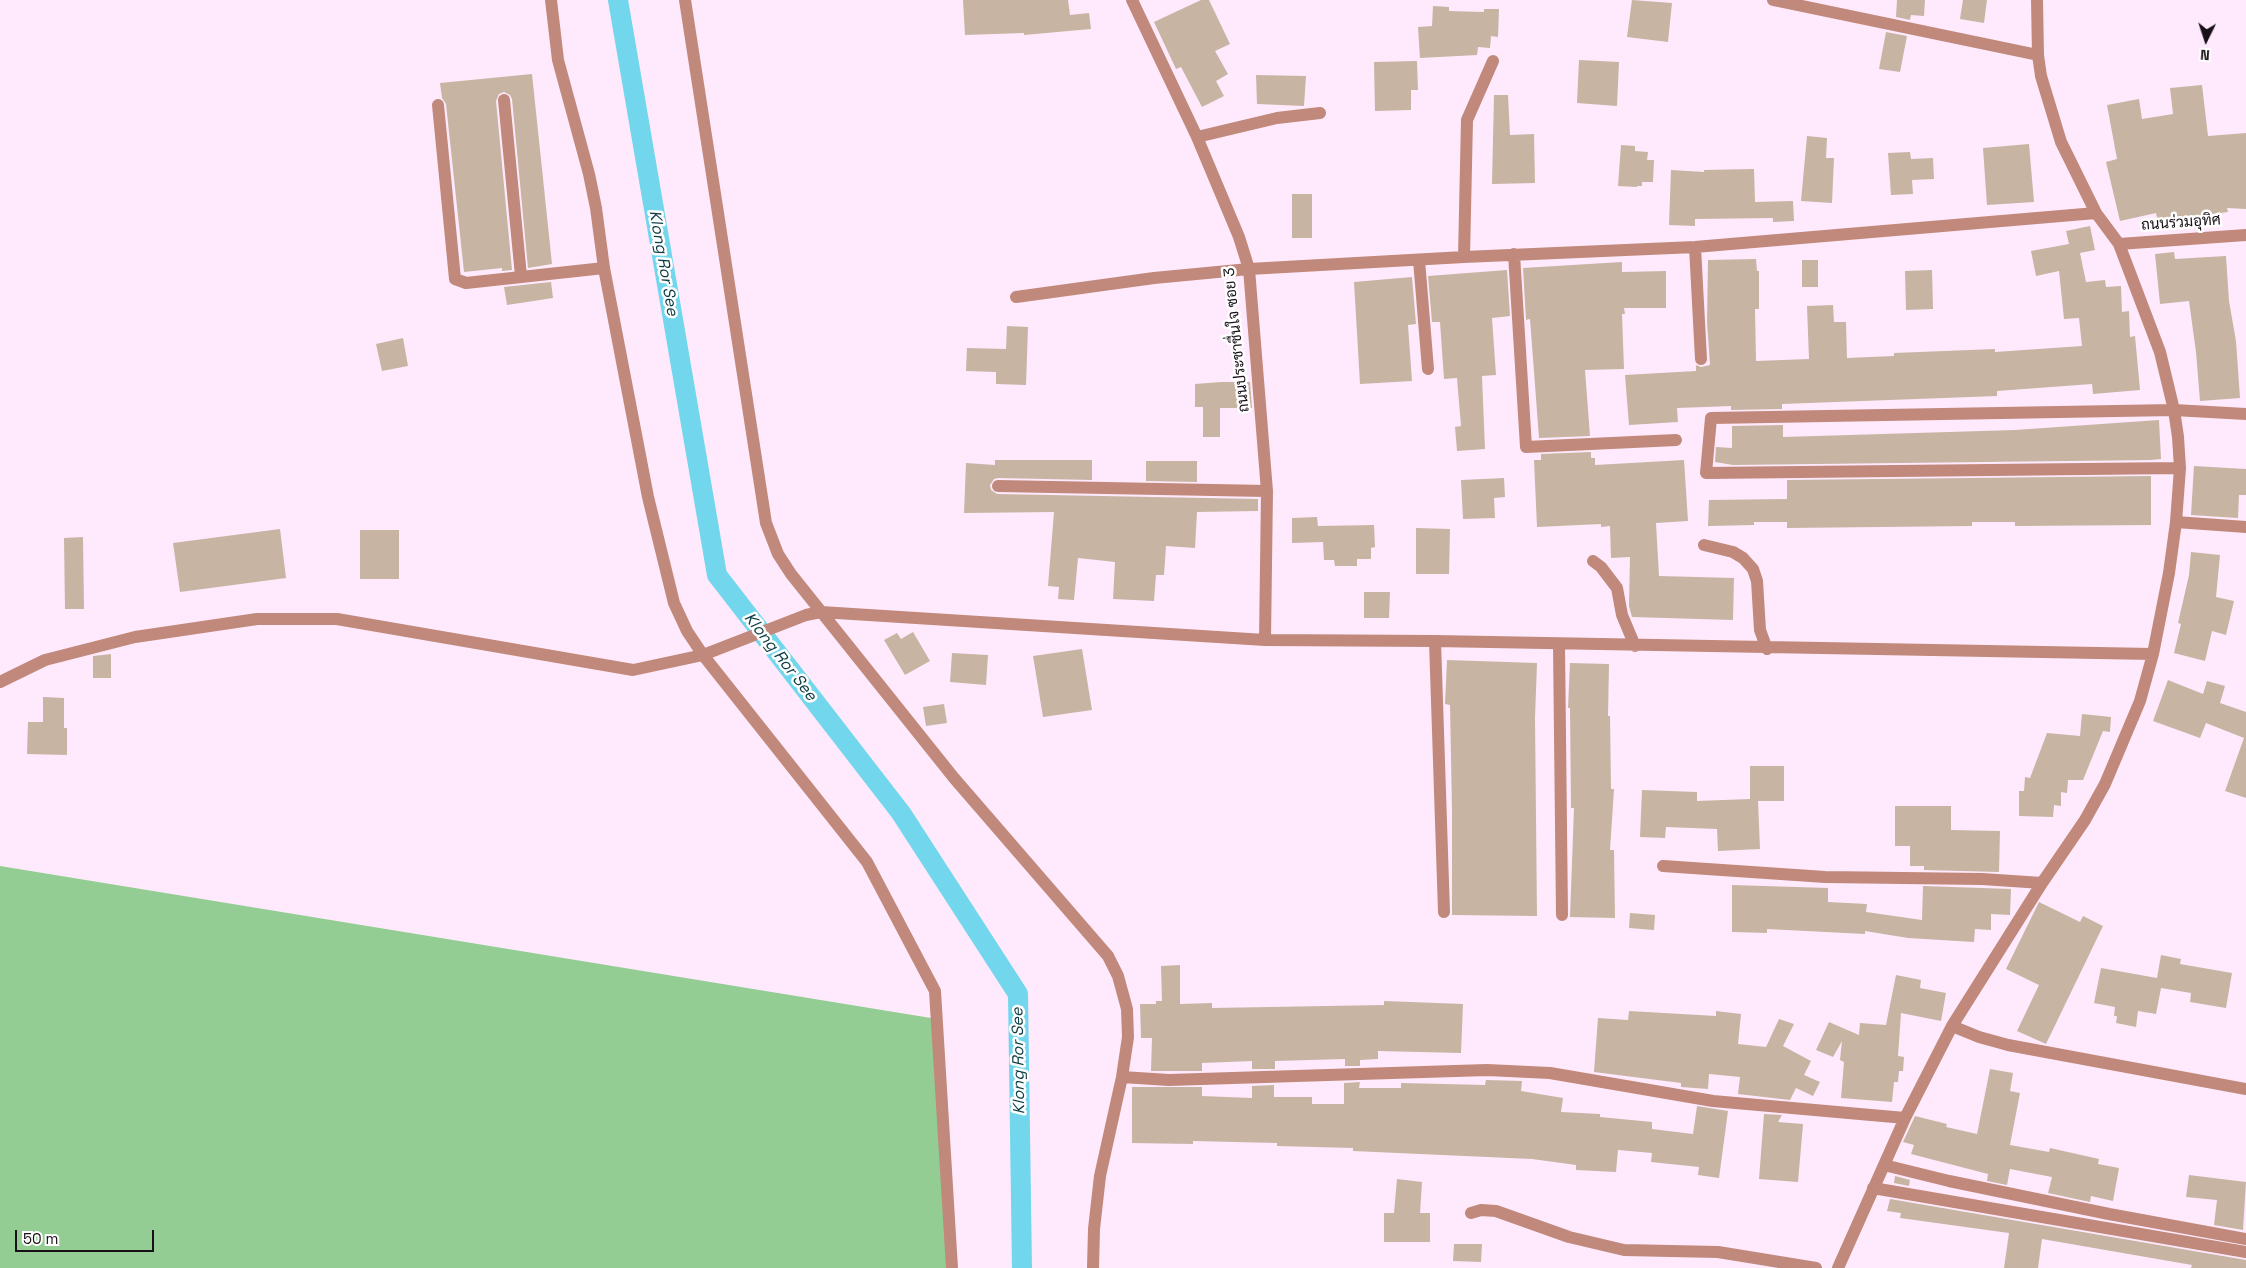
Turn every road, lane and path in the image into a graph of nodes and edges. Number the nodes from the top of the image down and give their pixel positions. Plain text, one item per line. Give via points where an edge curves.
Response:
1 (551, 0) edge
2 (685, 0) edge
3 (1132, 0) edge
4 (1773, 0) edge
5 (2038, 0) edge
6 (2038, 55) junction
7 (1493, 61) dead end
8 (504, 100) dead end
9 (438, 105) dead end
10 (1320, 112) dead end
11 (1197, 137) junction
12 (2096, 213) junction
13 (2246, 235) edge
14 (2119, 244) junction
15 (1695, 248) junction
16 (1514, 254) junction
17 (1464, 257) junction
18 (1419, 260) junction
19 (604, 268) junction
20 (1249, 269) junction
21 (521, 276) junction
22 (1016, 297) dead end
23 (1701, 359) dead end
24 (1428, 369) dead end
25 (2174, 410) junction
26 (2246, 414) edge
27 (1676, 440) dead end
28 (2180, 468) junction
29 (998, 486) dead end
30 (1267, 491) junction
31 (2176, 522) junction
32 (2246, 527) edge
33 (1704, 544) dead end
34 (1593, 561) dead end
35 (821, 612) junction
36 (1265, 640) junction
37 (1435, 642) junction
38 (1559, 645) junction
39 (1635, 646) junction
40 (1767, 649) junction
41 (2153, 654) junction
42 (703, 655) junction
43 (0, 682) edge
44 (1663, 866) dead end
45 (2042, 883) junction
46 (1444, 912) dead end
47 (1562, 915) dead end
48 (1952, 1026) junction
49 (1122, 1077) junction
50 (2246, 1089) edge
51 (1905, 1118) junction
52 (1884, 1165) junction
53 (1873, 1188) junction
54 (1471, 1213) dead end
55 (2246, 1239) edge
56 (2246, 1252) edge
57 (952, 1268) edge
58 (1093, 1268) edge
59 (1816, 1268) edge
60 (1838, 1268) edge

1 - 19 street via 558,60 595,199
2 - 35 street via 766,523 778,554
3 - 11 street, ถนนประชาชื่นใจ ซอย 3
4 - 6 street
5 - 6 street
6 - 12 street via 2061,142
7 - 17 street via 1467,120
8 - 21 street
9 - 21 street via 454,276 466,283
10 - 11 street via 1277,118
11 - 20 street, ถนนประชาชื่นใจ ซอย 3
12 - 14 street
12 - 15 street
13 - 14 street, ถนนร่วมอุทิศ
14 - 25 street via 2160,352
15 - 16 street
15 - 23 street
16 - 17 street
16 - 27 street via 1526,447
17 - 18 street
18 - 20 street
18 - 24 street
19 - 21 street
19 - 42 street via 648,497 674,603
20 - 22 street
20 - 30 street, ถนนประชาชื่นใจ ซอย 3
25 - 26 street
25 - 28 street
25 - 28 street via 1711,418 1706,473
28 - 31 street
29 - 30 street
30 - 36 street, ถนนประชาชื่นใจ ซอย 3
31 - 32 street
31 - 41 street
33 - 40 street via 1733,552 1753,570 1757,582 1760,630
34 - 39 street via 1617,588 1622,615
35 - 36 street
35 - 42 street
35 - 49 street via 960,785 1108,956 1118,976 1127,1009 1128,1037
36 - 37 street
37 - 38 street
37 - 46 street
38 - 39 street
38 - 47 street
39 - 40 street
40 - 41 street
41 - 45 street via 2132,724 2105,784
42 - 43 street via 634,670 338,619 257,620 135,637 45,660
42 - 57 street via 867,862 935,991
44 - 45 street via 1825,876
45 - 48 street
48 - 50 street via 2008,1045
48 - 51 street
49 - 51 street via 1169,1080 1487,1070 1550,1073 1713,1101
49 - 58 street via 1100,1176
51 - 52 street
52 - 53 street
52 - 55 street via 2109,1214
53 - 56 street
53 - 60 street
54 - 59 street via 1496,1211 1569,1237 1624,1250 1718,1252

